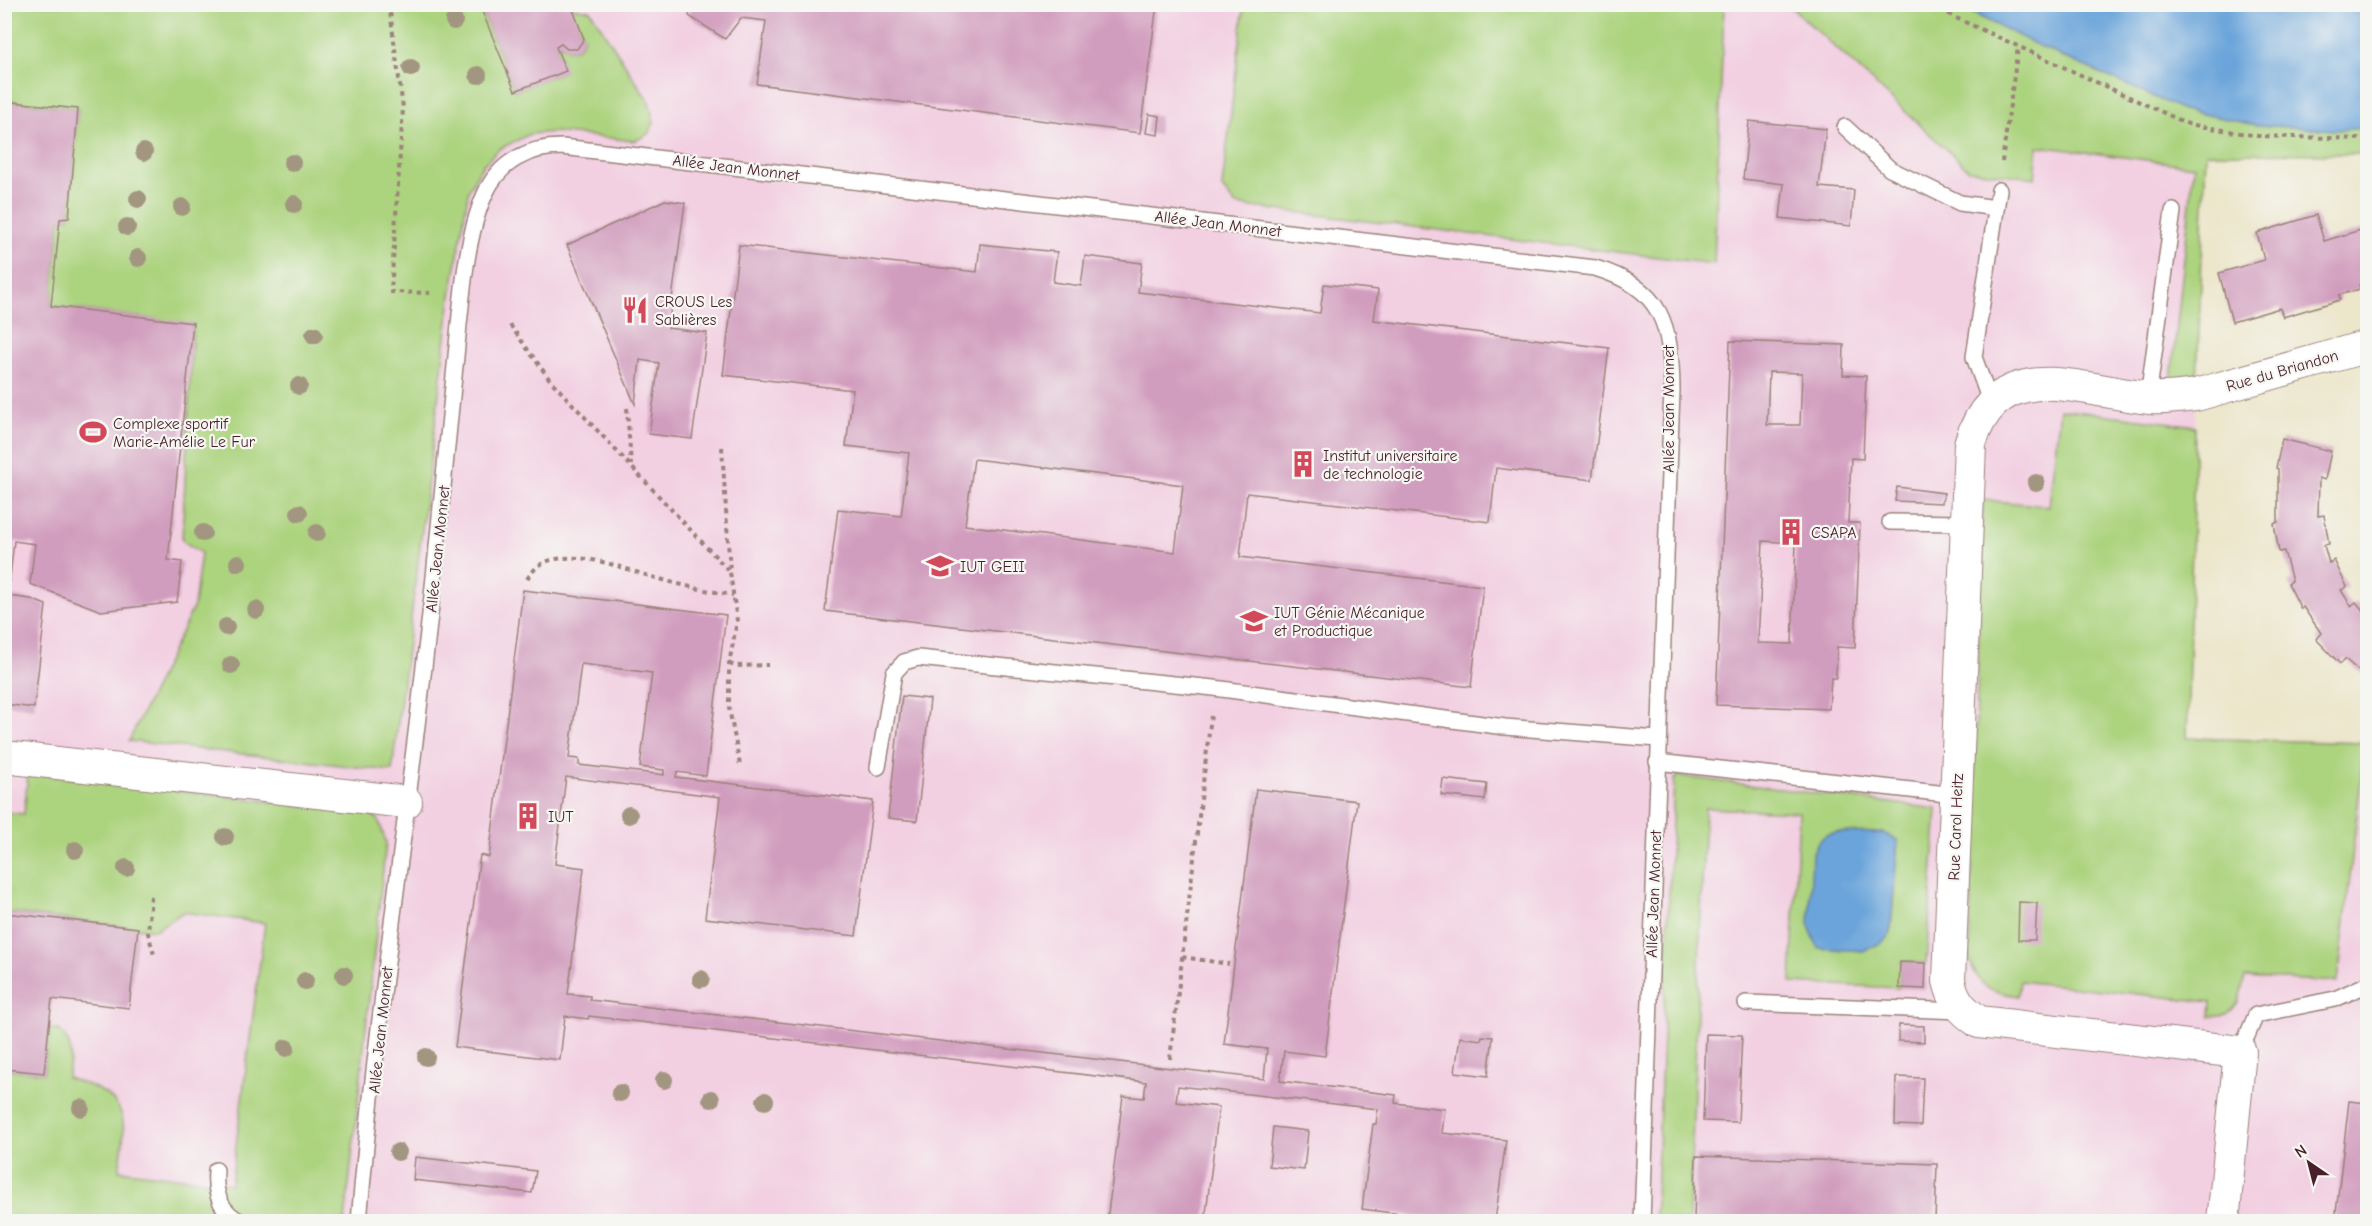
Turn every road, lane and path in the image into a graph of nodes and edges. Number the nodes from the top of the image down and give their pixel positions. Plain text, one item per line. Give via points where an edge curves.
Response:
1 (389, 4) edge
2 (1933, 4) edge
3 (2018, 47) junction
4 (1845, 127) dead end
5 (2367, 139) edge
6 (1999, 190) joint
7 (1996, 208) junction
8 (2173, 211) dead end
9 (462, 298) junction
10 (510, 325) dead end
11 (2367, 346) edge
12 (2196, 394) joint
13 (2148, 398) junction
14 (1990, 405) junction
15 (627, 408) dead end
16 (722, 447) dead end
17 (631, 465) junction
18 (1890, 522) dead end
19 (1967, 523) junction
20 (730, 572) junction
21 (527, 579) dead end
22 (733, 595) junction
23 (729, 664) junction
24 (768, 664) dead end
25 (1215, 688) junction
26 (1658, 739) junction
27 (4, 757) edge
28 (1657, 762) junction
29 (740, 765) dead end
30 (878, 767) dead end
31 (1956, 795) junction
32 (406, 802) junction
33 (151, 896) dead end
34 (1182, 957) junction
35 (155, 958) dead end
36 (1229, 964) dead end
37 (2367, 984) edge
38 (1746, 1003) dead end
39 (1962, 1011) junction
40 (2240, 1053) junction
41 (1170, 1059) dead end
42 (216, 1170) dead end
43 (242, 1221) edge
44 (359, 1221) edge
45 (1642, 1221) edge
46 (2223, 1221) edge

1 - 9 path via 403,108 391,292
2 - 3 path
3 - 5 path via 2188,124 2258,136
3 - 6 path
4 - 7 lane via 1890,169 1960,203
6 - 7 lane
7 - 14 lane via 1974,357
8 - 13 lane
9 - 26 lane, Allée Jean Monnet via 476,219 490,183 515,159 537,148 550,147 1583,266 1619,275 1650,300 1671,348
9 - 32 lane, Allée Jean Monnet via 420,717
10 - 17 path via 549,380
11 - 12 street, Rue du Briandon
12 - 13 street, Rue Carol Heitz
13 - 14 street, Rue Carol Heitz via 2042,383 2006,394
14 - 19 street, Rue Carol Heitz via 1977,422 1970,444
15 - 17 path
16 - 20 path
17 - 20 path
18 - 19 lane
19 - 31 street, Rue Carol Heitz
20 - 22 path
21 - 22 path via 533,569 548,561 572,558
22 - 23 path via 737,621
23 - 24 path
23 - 29 path via 729,708
25 - 26 lane via 1505,727
25 - 30 lane via 908,660 894,673
25 - 34 path
26 - 28 lane, Allée Jean Monnet
27 - 32 street
28 - 31 lane
28 - 45 lane, Allée Jean Monnet
31 - 39 street, Rue Carol Heitz via 1949,981 1953,998
32 - 44 lane, Allée Jean Monnet
33 - 35 path via 148,933
34 - 36 path
34 - 41 path
37 - 40 lane via 2335,999 2256,1015
38 - 39 lane
39 - 40 street via 1979,1022
40 - 46 street
42 - 43 lane via 215,1189 224,1209

